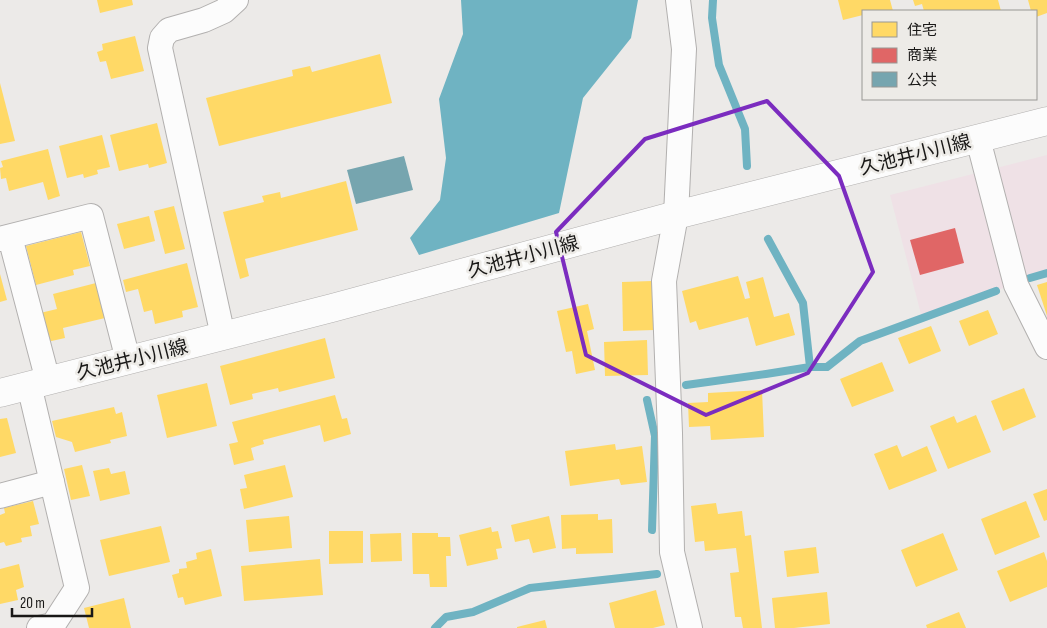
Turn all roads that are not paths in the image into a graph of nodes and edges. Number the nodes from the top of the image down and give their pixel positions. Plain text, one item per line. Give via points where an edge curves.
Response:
1 (236, 0) edge
2 (678, 0) edge
3 (1047, 121) edge
4 (978, 139) junction
5 (676, 215) junction
6 (5, 238) edge
7 (223, 336) junction
8 (1047, 347) edge
9 (128, 360) junction
10 (38, 383) junction
11 (0, 393) edge
12 (52, 482) junction
13 (0, 496) edge
14 (39, 628) edge
15 (690, 628) edge

1 - 7 street via 224,11 204,20 169,30 162,38 160,48
2 - 5 street via 684,49
3 - 4 street, 久池井小川線
4 - 5 street, 久池井小川線
4 - 8 street via 1016,285
5 - 7 street, 久池井小川線
5 - 15 street via 664,281 672,552
6 - 9 street via 91,216
6 - 10 street
7 - 9 street, 久池井小川線
9 - 10 street, 久池井小川線
10 - 11 street, 久池井小川線
10 - 12 street
12 - 13 street
12 - 14 street via 78,588 53,625

